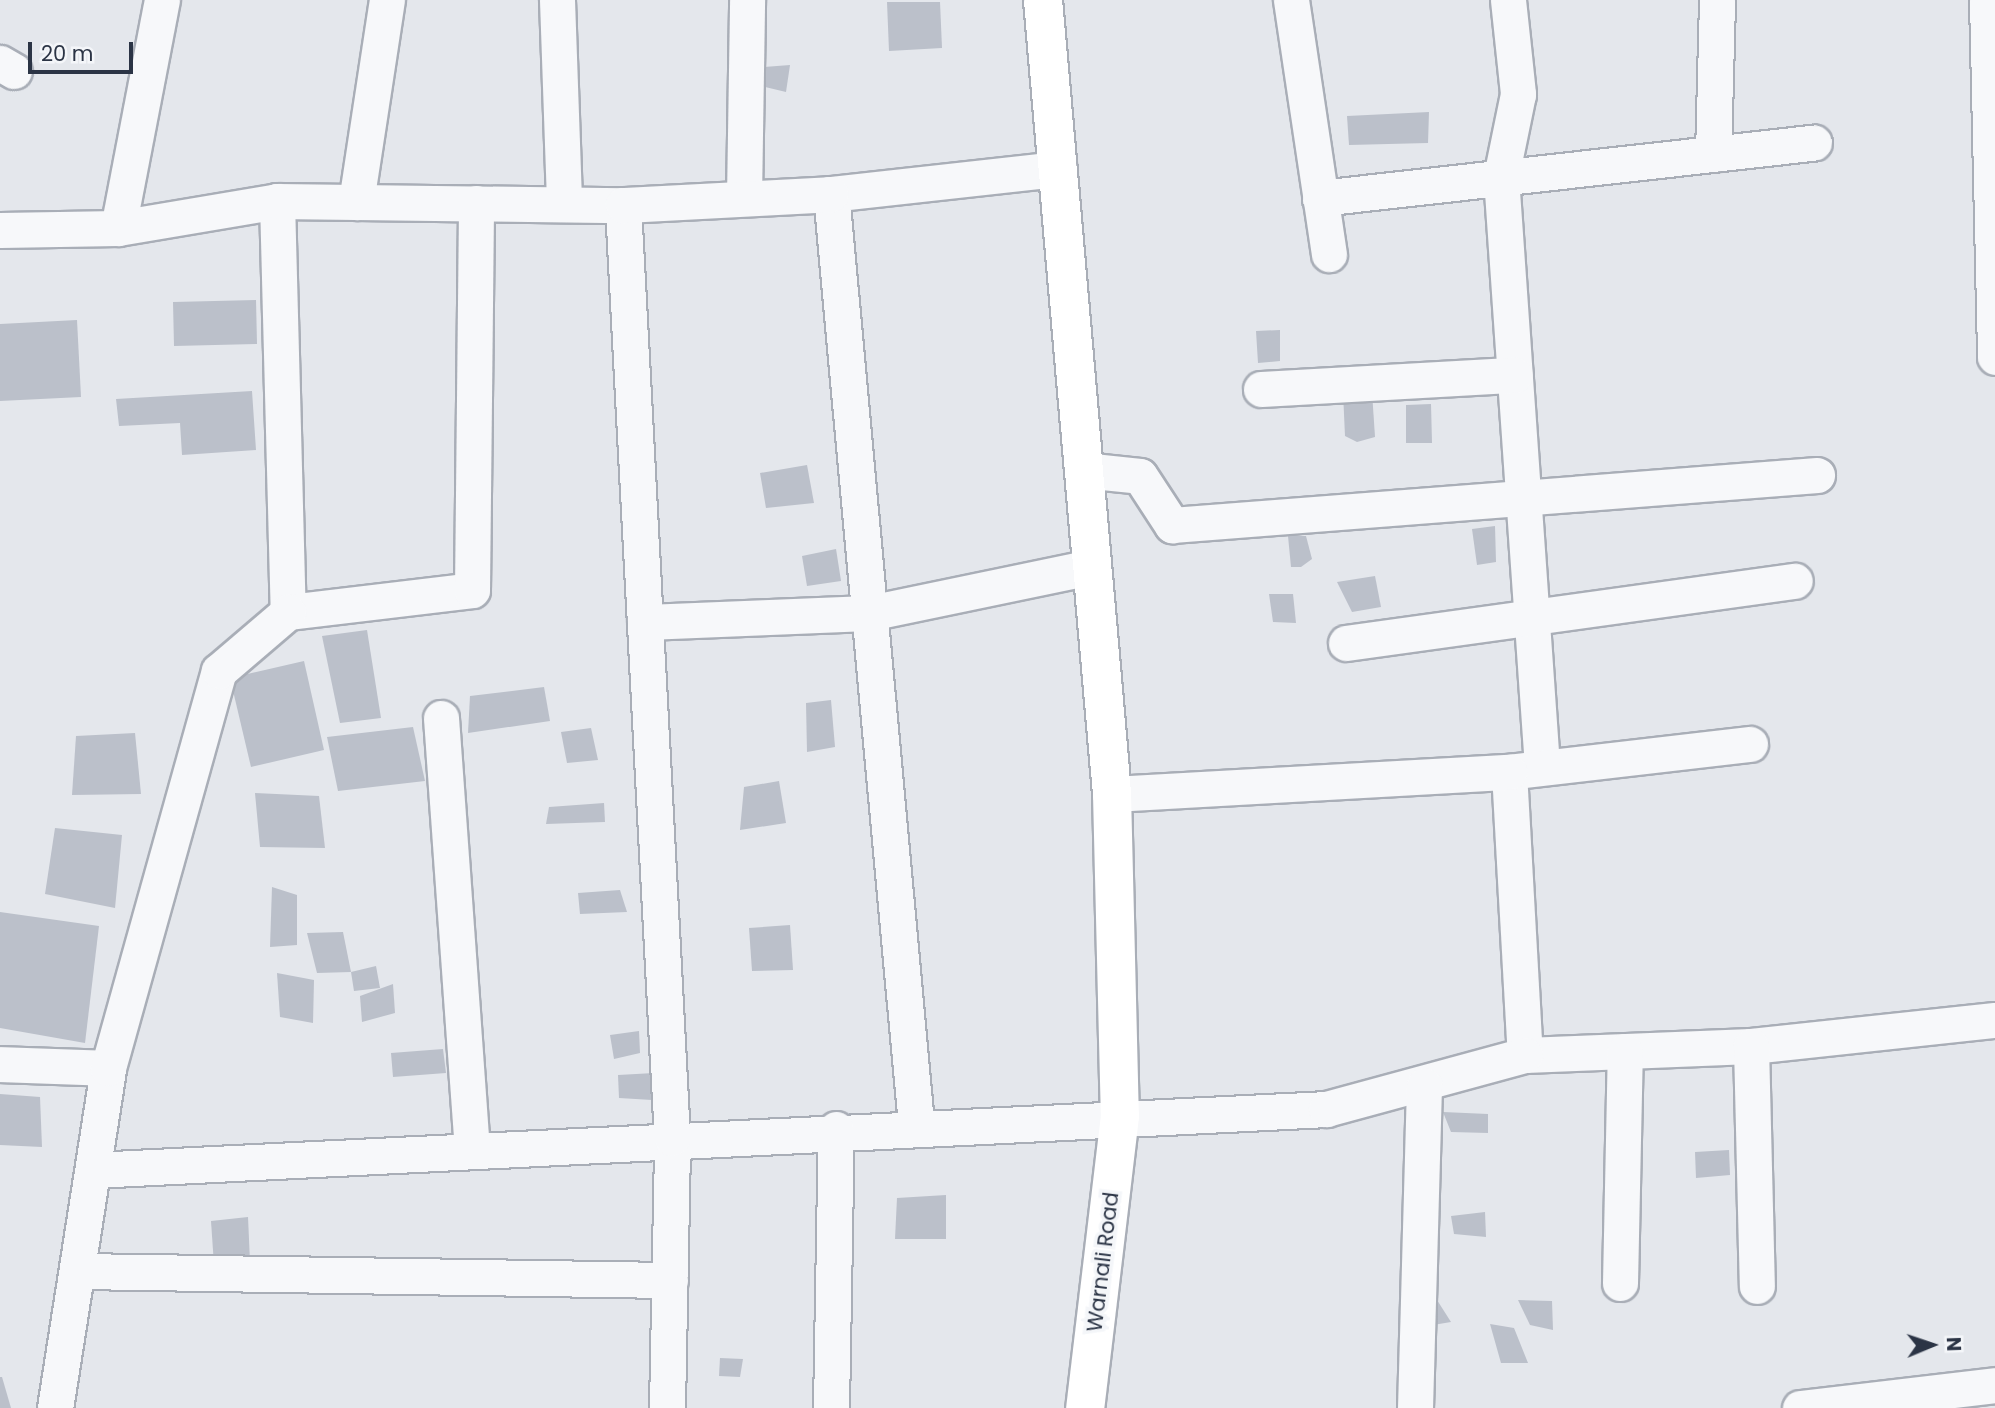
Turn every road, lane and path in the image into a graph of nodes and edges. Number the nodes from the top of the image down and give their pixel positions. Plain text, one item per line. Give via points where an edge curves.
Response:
1 (162, 0) edge
2 (387, 0) edge
3 (557, 0) edge
4 (747, 0) edge
5 (1043, 0) edge
6 (1291, 0) edge
7 (1508, 0) edge
8 (1717, 0) edge
9 (1987, 0) edge
10 (1814, 143) dead end
11 (1713, 154) junction
12 (1059, 169) junction
13 (1502, 177) junction
14 (831, 194) junction
15 (744, 198) junction
16 (1320, 198) junction
17 (277, 201) junction
18 (356, 202) junction
19 (476, 203) junction
20 (564, 204) junction
21 (623, 205) junction
22 (118, 229) junction
23 (0, 230) edge
24 (1329, 254) dead end
25 (1995, 357) edge
26 (1515, 375) junction
27 (1262, 389) dead end
28 (1083, 470) junction
29 (1817, 475) dead end
30 (1524, 499) junction
31 (1092, 567) junction
32 (1795, 581) dead end
33 (288, 612) junction
34 (869, 613) junction
35 (1532, 617) junction
36 (645, 622) junction
37 (1346, 643) dead end
38 (441, 718) dead end
39 (1750, 744) dead end
40 (1526, 770) junction
41 (1112, 794) junction
42 (1995, 1020) edge
43 (1751, 1046) junction
44 (1625, 1051) junction
45 (1525, 1055) junction
46 (0, 1064) edge
47 (108, 1068) junction
48 (1424, 1085) junction
49 (1120, 1116) junction
50 (916, 1124) junction
51 (836, 1129) junction
52 (672, 1138) junction
53 (472, 1149) junction
54 (93, 1170) junction
55 (77, 1271) junction
56 (670, 1280) junction
57 (1620, 1283) dead end
58 (1757, 1286) dead end
59 (1995, 1385) edge
60 (55, 1408) edge
61 (667, 1408) edge
62 (831, 1408) edge
63 (1086, 1408) edge
64 (1415, 1408) edge
65 (1800, 1408) edge

1 - 22 street
2 - 18 street
3 - 20 street
4 - 15 street
5 - 12 main road, Warnali Road
6 - 16 street
7 - 13 street via 1518,94
8 - 11 street
9 - 25 street
10 - 11 street
11 - 13 street
12 - 14 street
12 - 28 main road, Warnali Road
13 - 16 street
13 - 26 street
14 - 15 street
14 - 34 street
15 - 21 street
16 - 24 street
17 - 18 street
17 - 22 street
17 - 33 street
18 - 19 street
19 - 20 street
19 - 33 street via 472,590
20 - 21 street
21 - 36 street
22 - 23 street
26 - 27 street
26 - 30 street
28 - 30 street via 1140,476 1172,525
28 - 31 main road, Warnali Road
29 - 30 street
30 - 35 street
31 - 34 street
31 - 41 main road, Warnali Road
32 - 35 street
33 - 47 street via 219,671
34 - 36 street
34 - 50 street
35 - 37 street
35 - 40 street
36 - 52 street
38 - 53 street
39 - 40 street
40 - 41 street
40 - 45 street
41 - 49 main road, Warnali Road
42 - 43 street
43 - 44 street
43 - 58 street
44 - 45 street
44 - 57 street
45 - 48 street
46 - 47 street
47 - 54 street
48 - 49 street via 1325,1109
48 - 64 street
49 - 50 street
49 - 63 main road, Warnali Road
50 - 51 street
51 - 52 street
51 - 62 street
52 - 53 street
52 - 56 street
53 - 54 street
54 - 55 street
55 - 56 street
55 - 60 street
56 - 61 street
59 - 65 street

